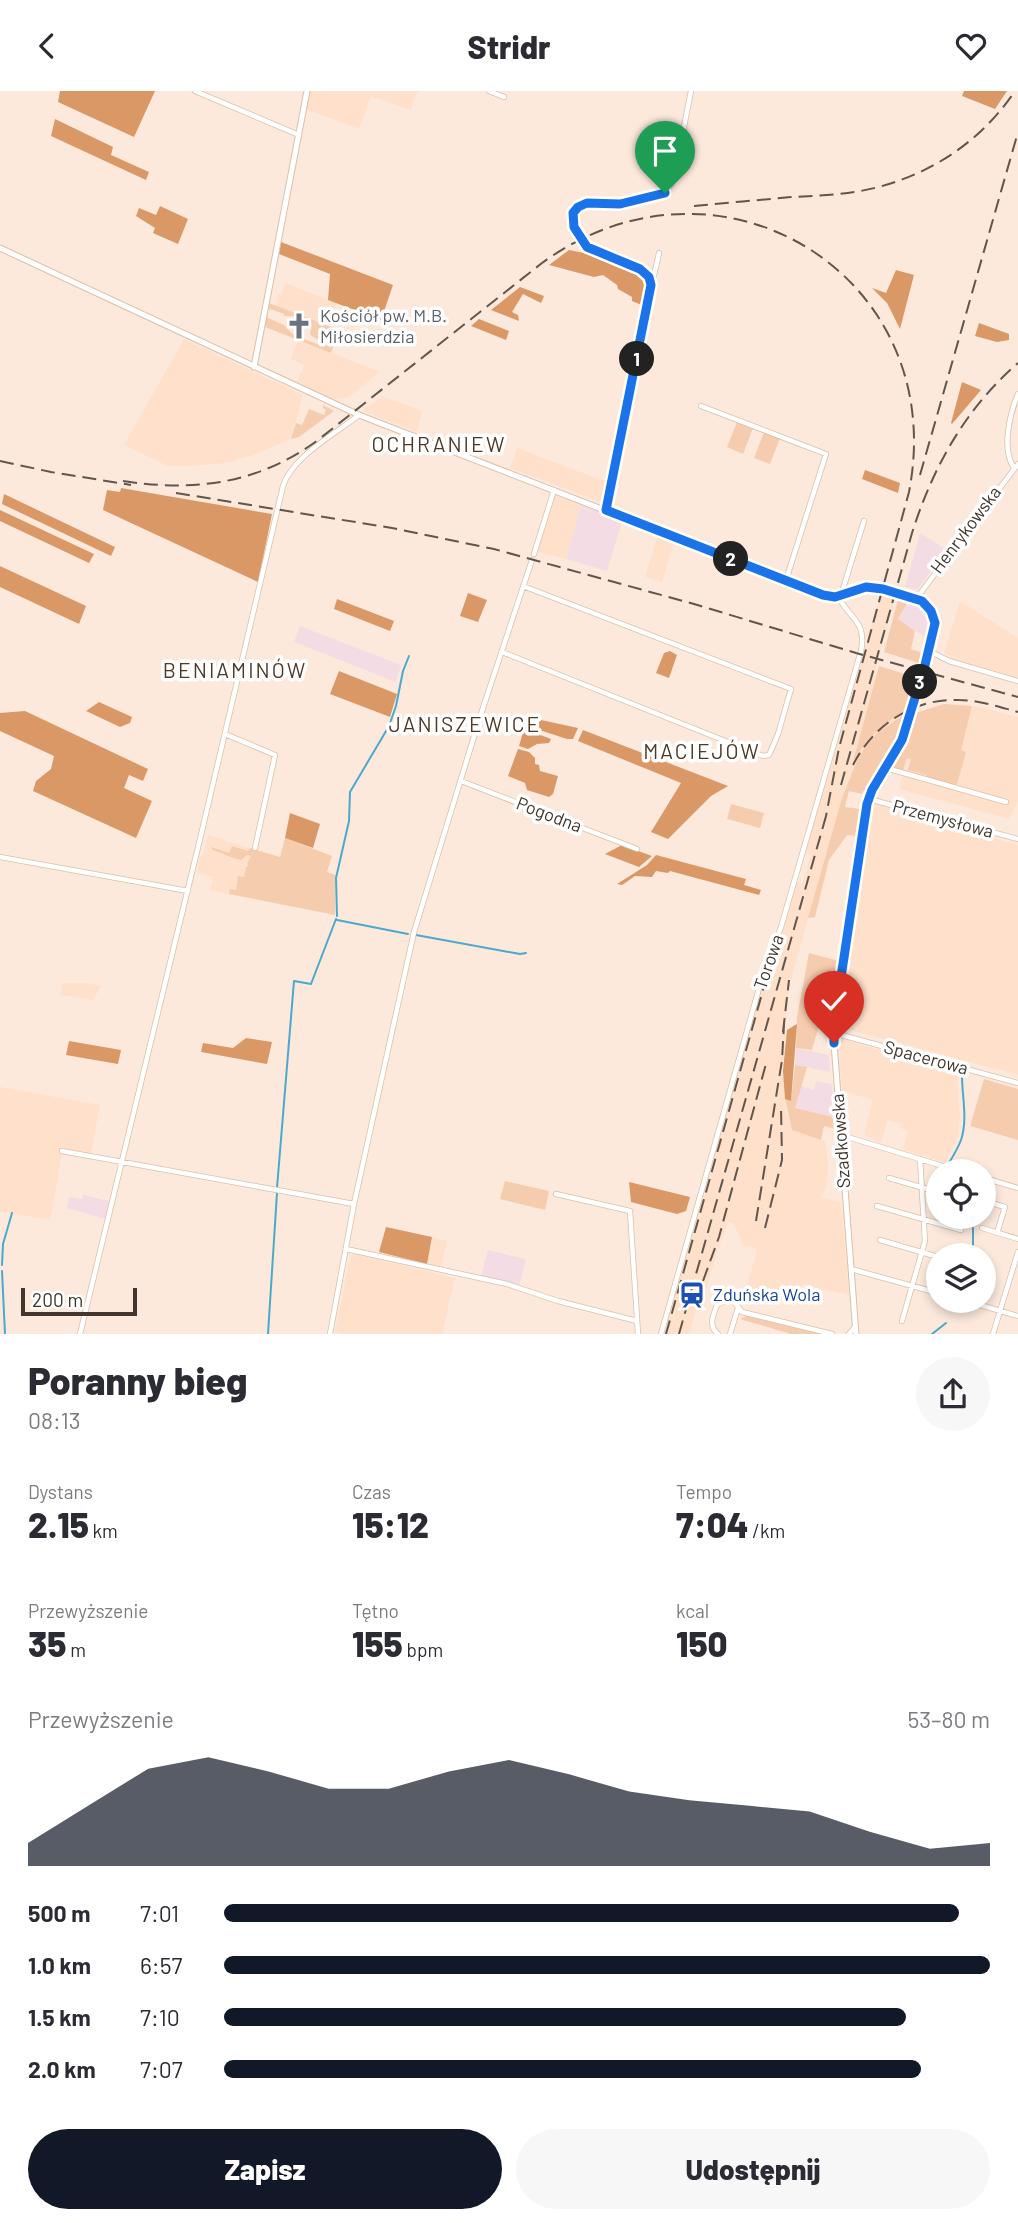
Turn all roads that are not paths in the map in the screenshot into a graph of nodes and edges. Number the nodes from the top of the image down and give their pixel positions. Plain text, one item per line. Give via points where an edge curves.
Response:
1 (195, 91) edge
2 (307, 91) edge
3 (489, 91) edge
4 (691, 91) edge
5 (504, 96) dead end
6 (299, 135) junction
7 (0, 248) edge
8 (659, 253) dead end
9 (650, 280) junction
10 (254, 367) junction
11 (1018, 394) edge
12 (701, 406) dead end
13 (359, 415) junction
14 (1017, 467) edge
15 (554, 489) junction
16 (606, 510) junction
17 (864, 521) dead end
18 (534, 554) dead end
19 (532, 561) dead end
20 (786, 580) junction
21 (523, 586) junction
22 (836, 596) junction
23 (916, 599) junction
24 (929, 651) junction
25 (502, 652) junction
26 (1018, 681) edge
27 (225, 734) junction
28 (886, 768) junction
29 (461, 781) junction
30 (869, 799) junction
31 (1006, 802) dead end
32 (1018, 839) edge
33 (255, 848) dead end
34 (637, 849) dead end
35 (0, 857) edge
36 (188, 891) junction
37 (834, 1033) junction
38 (1018, 1083) edge
39 (841, 1135) junction
40 (62, 1151) dead end
41 (920, 1159) junction
42 (122, 1161) junction
43 (926, 1161) edge
44 (889, 1178) dead end
45 (996, 1182) edge
46 (923, 1188) junction
47 (1018, 1188) edge
48 (926, 1189) edge
49 (556, 1194) dead end
50 (354, 1204) junction
51 (996, 1204) edge
52 (877, 1206) dead end
53 (925, 1221) junction
54 (985, 1229) edge
55 (961, 1230) dead end
56 (997, 1233) junction
57 (1018, 1239) edge
58 (880, 1240) dead end
59 (346, 1249) junction
60 (922, 1252) junction
61 (1018, 1252) edge
62 (926, 1253) edge
63 (851, 1269) junction
64 (1011, 1274) junction
65 (1018, 1276) edge
66 (913, 1285) junction
67 (926, 1289) edge
68 (738, 1308) junction
69 (996, 1310) edge
70 (1000, 1311) junction
71 (1018, 1316) edge
72 (638, 1321) junction
73 (902, 1321) dead end
74 (856, 1326) junction
75 (80, 1334) edge
76 (330, 1334) edge
77 (638, 1334) edge
78 (662, 1334) edge
79 (718, 1334) edge
80 (730, 1334) edge
81 (832, 1334) edge
82 (849, 1334) edge
83 (856, 1334) edge
84 (993, 1334) edge

1 - 6 street
2 - 6 street
3 - 5 street
4 - 9 street via 668,190 620,204 587,203 573,213 574,227 587,247 640,269
6 - 10 street
7 - 10 street
8 - 9 street
9 - 16 street
10 - 13 street
11 - 14 street via 1009,424 1008,453
12 - 20 street via 826,454
13 - 15 street
13 - 27 street via 300,460 285,478
14 - 23 street, Henrykowska
15 - 16 street
15 - 18 street
16 - 20 street
17 - 22 street
19 - 21 street
20 - 22 street
21 - 25 street
21 - 25 street via 791,689 778,734 769,755 763,756
22 - 23 street via 874,587
22 - 78 street, Torowa via 862,629 861,651 756,998
23 - 24 street, Szadkowska via 934,618
24 - 26 street
24 - 28 street, Szadkowska via 902,740
25 - 29 street
27 - 33 street via 275,755
27 - 36 street
28 - 30 street, Szadkowska
28 - 31 street
29 - 34 street, Pogodna
29 - 50 street via 414,932
30 - 32 street, Przemysłowa
30 - 37 street, Szadkowska
35 - 36 street
36 - 42 street
37 - 38 street, Spacerowa
37 - 39 street, Szadkowska
39 - 41 street
39 - 63 street, Szadkowska
40 - 42 street
41 - 43 street
41 - 46 street
42 - 50 street
42 - 75 street
44 - 46 street
45 - 47 street
46 - 48 street
46 - 53 street
49 - 72 street via 630,1211
50 - 59 street
51 - 56 street via 1005,1207
52 - 53 street
53 - 55 street
53 - 60 street
54 - 56 street
56 - 57 street
58 - 60 street
59 - 72 street via 507,1284
59 - 76 street
60 - 62 street
60 - 66 street
61 - 64 street
63 - 66 street
63 - 74 street, Szadkowska
64 - 65 street
64 - 70 street
66 - 67 street
66 - 73 street
68 - 79 street via 730,1300 718,1305 712,1324
68 - 80 street
68 - 81 street
69 - 70 street
70 - 71 street
70 - 84 street
72 - 77 street
74 - 82 street
74 - 83 street, Szadkowska

